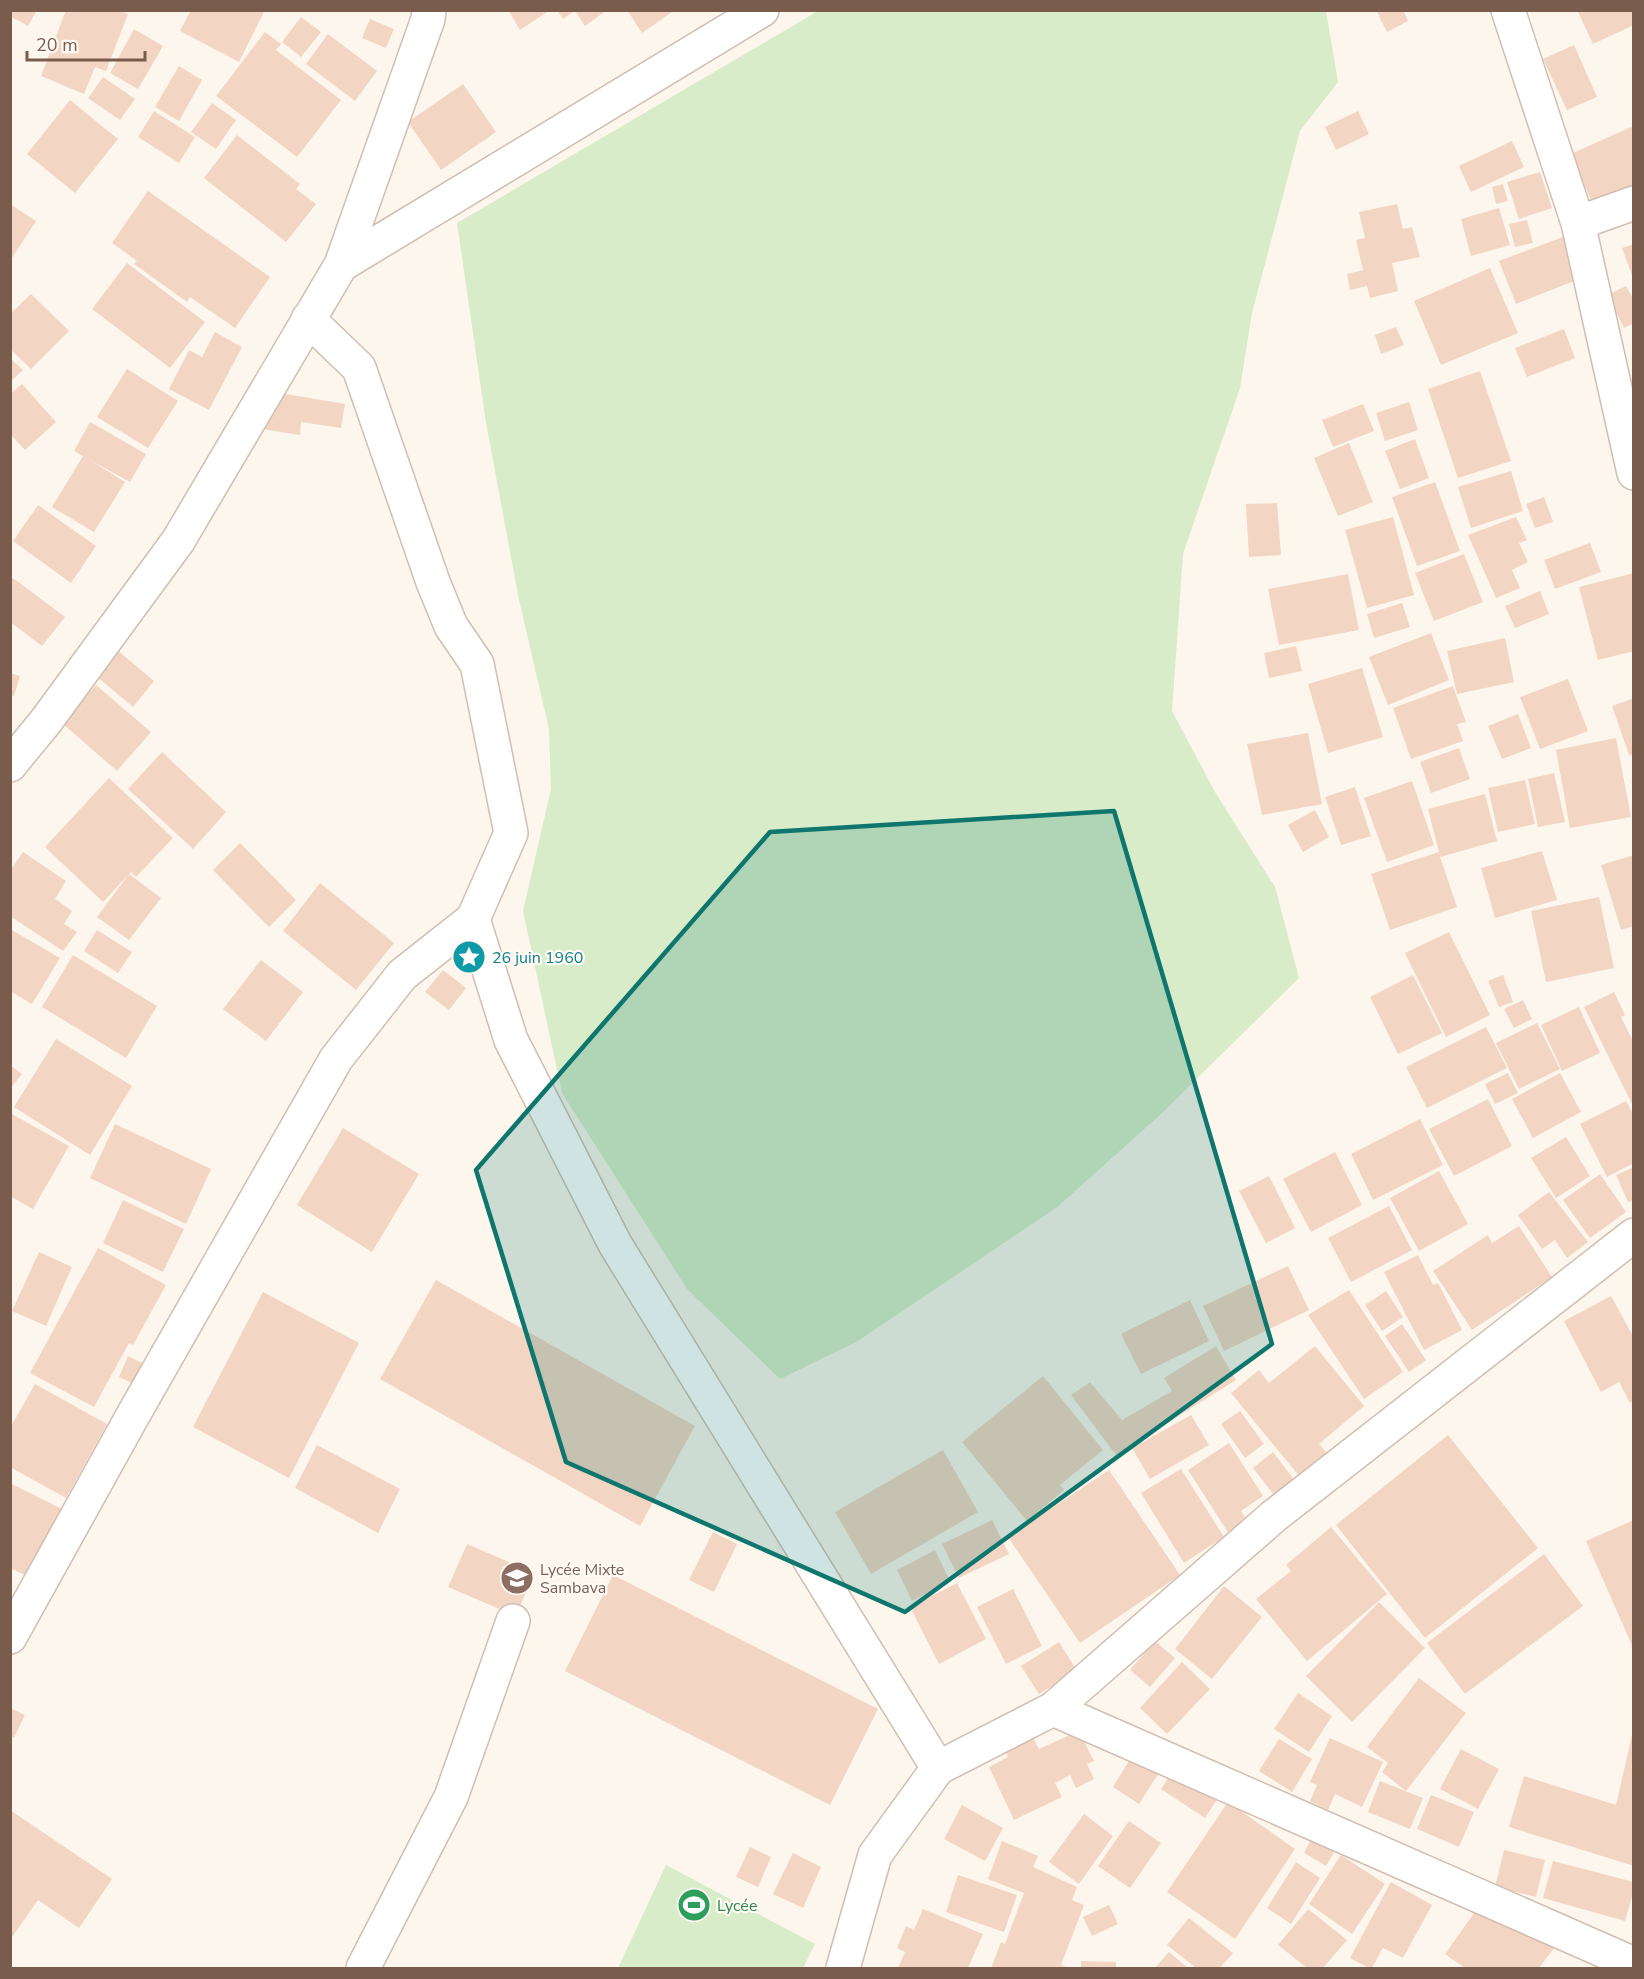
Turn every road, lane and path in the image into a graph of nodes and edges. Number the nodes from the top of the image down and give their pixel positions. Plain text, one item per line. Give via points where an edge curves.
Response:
1 (429, 10) edge
2 (762, 10) edge
3 (1508, 10) edge
4 (1634, 203) edge
5 (1578, 223) junction
6 (340, 265) junction
7 (308, 319) junction
8 (1634, 473) edge
9 (10, 765) edge
10 (473, 919) junction
11 (1634, 1235) edge
12 (513, 1621) dead end
13 (10, 1637) edge
14 (1053, 1708) junction
15 (938, 1768) junction
16 (1634, 1964) edge
17 (363, 1968) edge
18 (843, 1968) edge

1 - 6 street
2 - 6 street
3 - 5 street
4 - 5 street
5 - 8 street
6 - 7 street
7 - 9 street via 178,541
7 - 10 street via 359,368 433,582 452,626 477,664 511,833
10 - 13 street via 402,975 336,1059
10 - 15 street via 511,1040 615,1244
11 - 14 street via 1274,1516
12 - 17 street via 451,1797
14 - 15 street
14 - 16 street
15 - 18 street via 875,1855

